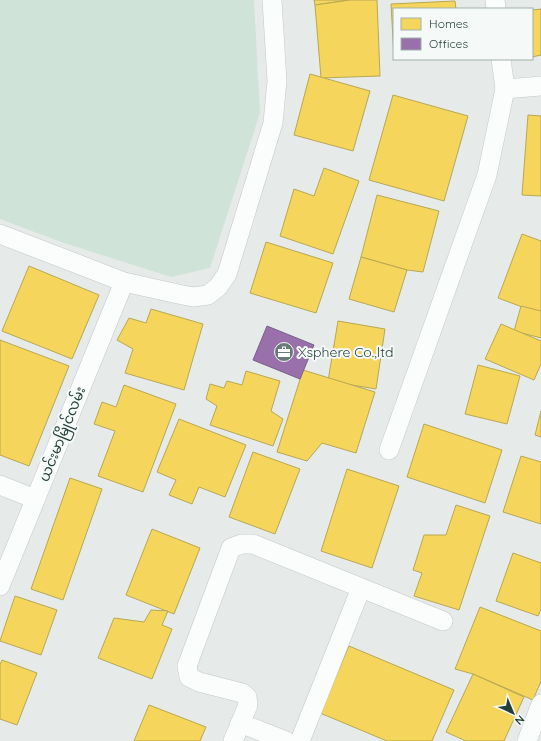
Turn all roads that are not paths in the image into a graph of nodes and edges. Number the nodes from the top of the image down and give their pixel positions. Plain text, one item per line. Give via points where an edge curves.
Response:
1 (272, 0) edge
2 (501, 60) edge
3 (541, 86) edge
4 (504, 89) junction
5 (0, 234) edge
6 (124, 282) junction
7 (389, 450) dead end
8 (0, 486) edge
9 (35, 499) junction
10 (0, 586) edge
11 (361, 588) junction
12 (442, 621) dead end
13 (541, 704) edge
14 (240, 723) junction
15 (233, 741) edge
16 (286, 741) edge
17 (300, 741) edge
18 (527, 741) edge

1 - 6 street via 277,81 273,123 227,274 218,287 208,295 193,296
2 - 4 street
3 - 4 street
4 - 7 street via 487,175
5 - 6 street
6 - 9 street, ယင်းမာမြိုင်လမ်း
8 - 9 street
9 - 10 street, ယင်းမာမြိုင်လမ်း
11 - 12 street
11 - 14 street via 253,544 230,548 186,666 189,677 242,693 247,698 248,705
11 - 17 street
13 - 18 street
14 - 15 street
14 - 16 street

